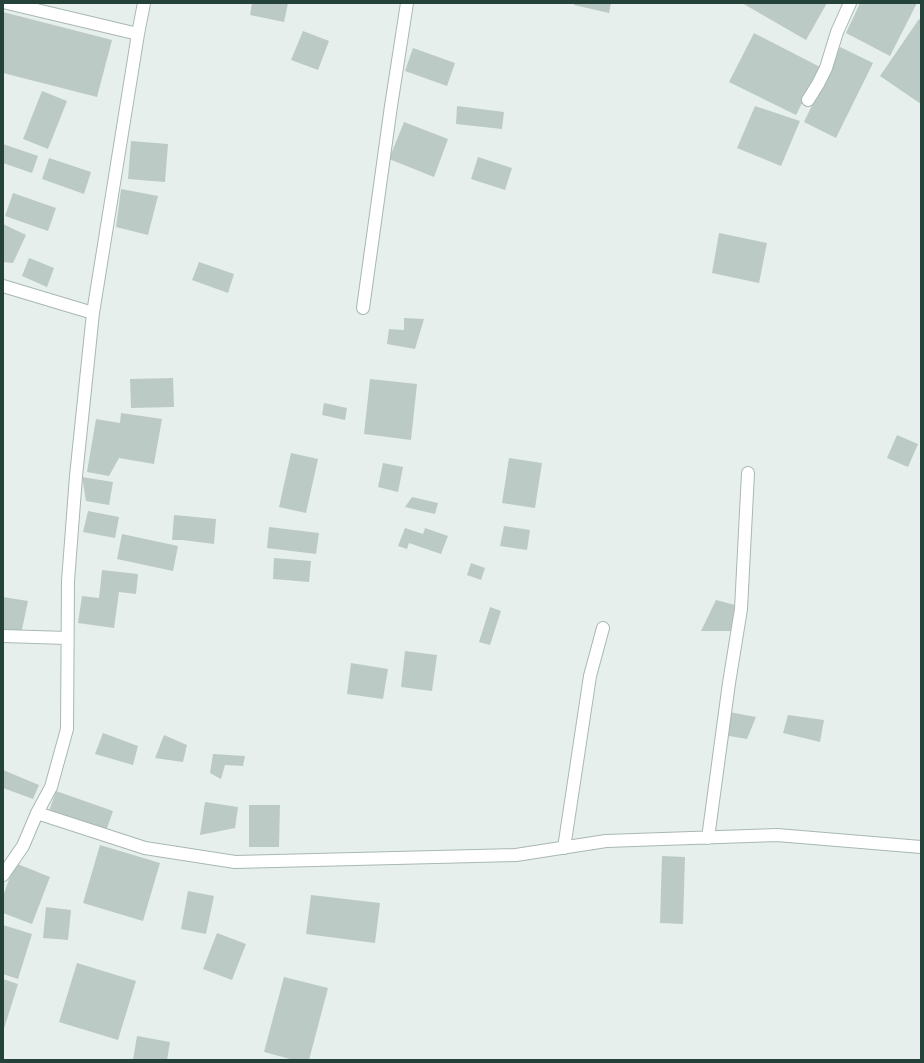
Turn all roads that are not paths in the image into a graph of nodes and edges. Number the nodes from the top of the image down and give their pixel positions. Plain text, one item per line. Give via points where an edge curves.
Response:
1 (7, 3) edge
2 (144, 3) edge
3 (407, 3) edge
4 (850, 3) edge
5 (138, 34) junction
6 (808, 100) dead end
7 (3, 286) edge
8 (363, 308) dead end
9 (93, 313) junction
10 (748, 473) dead end
11 (603, 628) dead end
12 (3, 636) edge
13 (67, 638) junction
14 (37, 812) junction
15 (708, 838) junction
16 (921, 847) edge
17 (564, 848) junction
18 (3, 875) edge

1 - 5 street
2 - 5 street
3 - 8 street
4 - 6 street via 837,32 826,68
5 - 9 street
7 - 9 street
9 - 13 street via 76,476 68,581
10 - 15 street via 741,609
11 - 17 street via 590,676
12 - 13 street
13 - 14 street via 67,729 51,787
14 - 17 street via 145,848 235,862 516,855
14 - 18 street via 23,846
15 - 16 street via 778,835
15 - 17 street via 606,841

